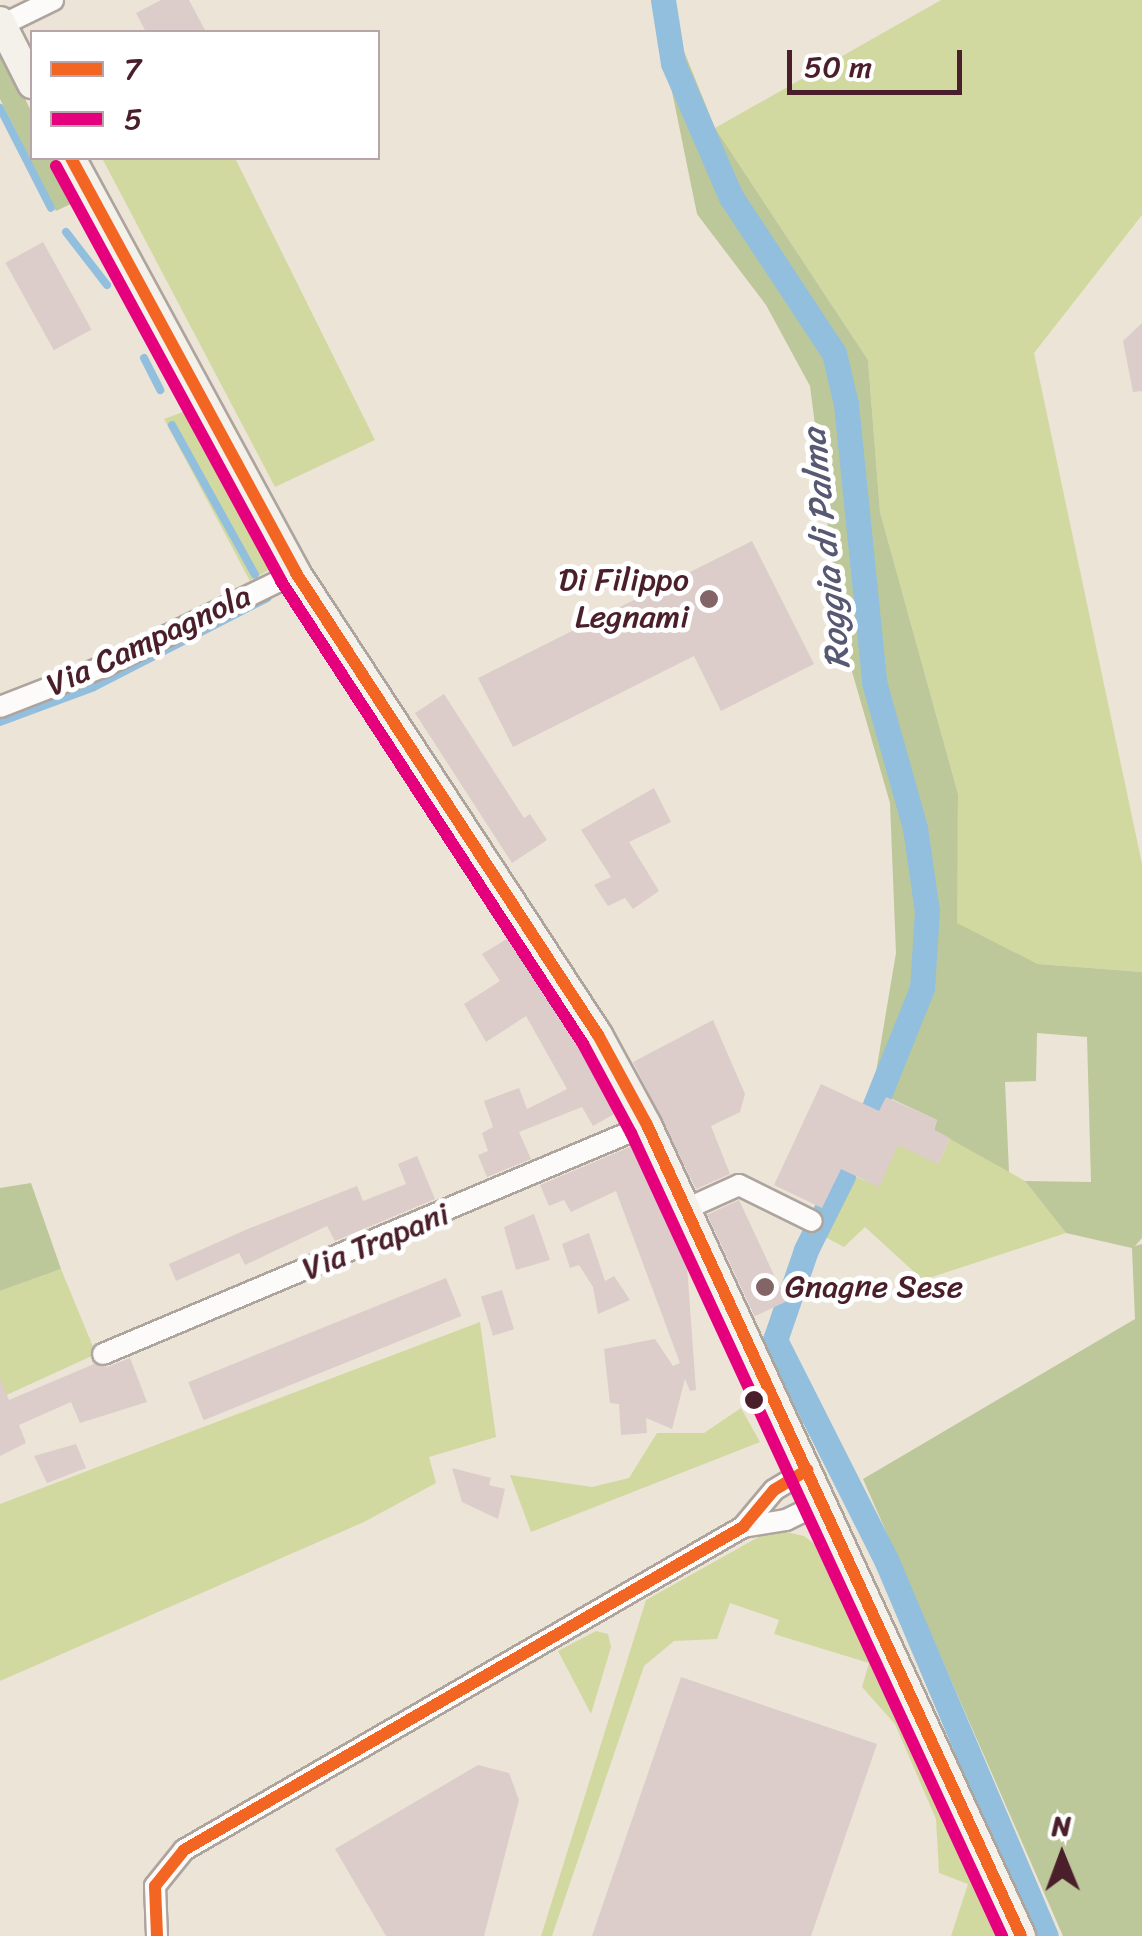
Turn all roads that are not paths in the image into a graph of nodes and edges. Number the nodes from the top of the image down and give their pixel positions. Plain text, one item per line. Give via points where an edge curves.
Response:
1 (54, 0) edge
2 (1, 23) edge
3 (30, 80) edge
4 (71, 160) edge
5 (296, 573) junction
6 (0, 707) edge
7 (647, 1125) junction
8 (686, 1209) junction
9 (812, 1220) dead end
10 (103, 1354) dead end
11 (807, 1470) junction
12 (823, 1502) junction
13 (743, 1527) junction
14 (158, 1936) edge
15 (1021, 1936) edge

1 - 2 street
2 - 3 street
4 - 5 street
5 - 6 street, Via Campagnola via 105,666
5 - 7 street via 598,1036
7 - 8 street
7 - 10 street, Via Trapani
8 - 9 street via 740,1185
8 - 11 street
11 - 12 street
11 - 13 street via 774,1490
12 - 13 street via 786,1520
12 - 15 street
13 - 14 street via 197,1841 165,1869 153,1895

